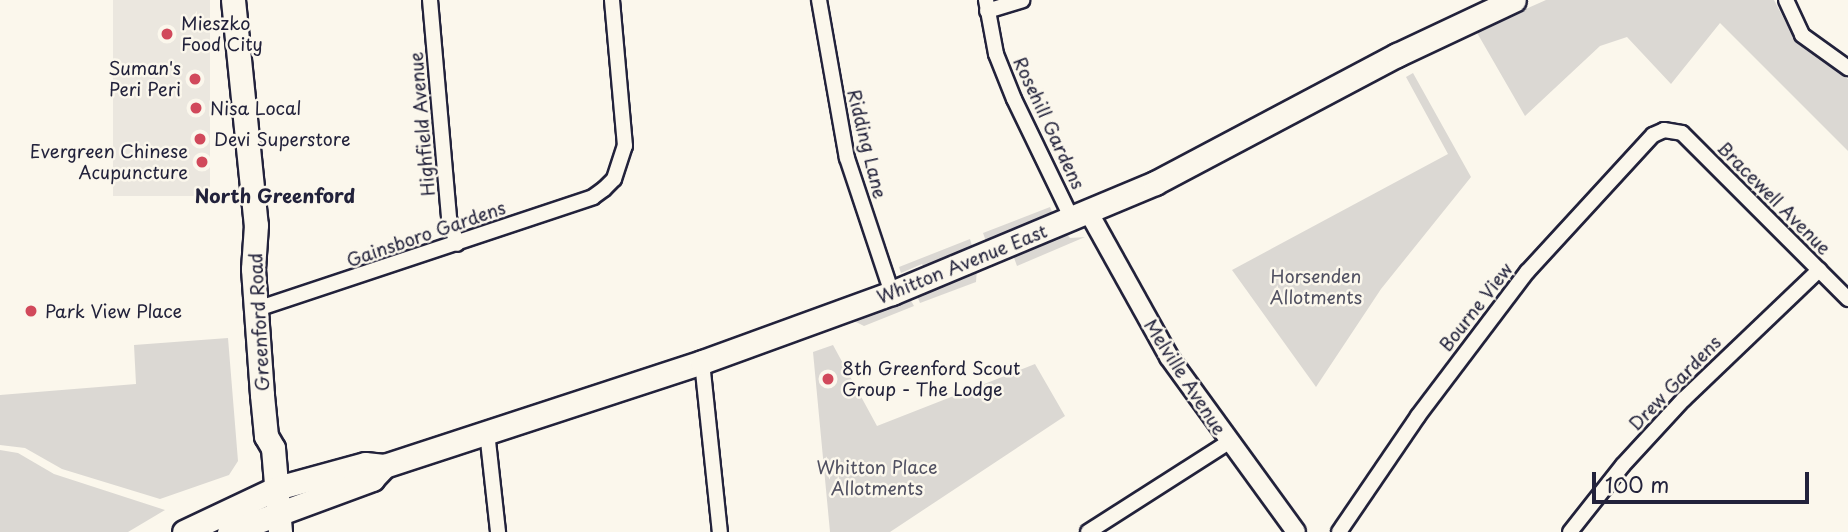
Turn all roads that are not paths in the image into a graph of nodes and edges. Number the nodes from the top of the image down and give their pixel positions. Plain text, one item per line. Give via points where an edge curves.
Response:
1 (233, 0) edge
2 (430, 0) edge
3 (612, 0) edge
4 (818, 0) edge
5 (1022, 0) edge
6 (1514, 0) edge
7 (1786, 0) edge
8 (987, 6) edge
9 (1848, 68) edge
10 (1669, 129) joint
11 (1081, 216) junction
12 (457, 244) junction
13 (1818, 270) junction
14 (892, 293) junction
15 (1848, 299) edge
16 (257, 309) junction
17 (702, 362) junction
18 (487, 432) junction
19 (1227, 443) junction
20 (384, 466) junction
21 (271, 490) junction
22 (274, 524) edge
23 (184, 532) edge
24 (229, 532) edge
25 (498, 532) edge
26 (720, 532) edge
27 (1088, 532) edge
28 (1296, 532) edge
29 (1339, 532) edge
30 (1570, 532) edge

1 - 16 main road, Greenford Road via 254,200
2 - 12 street, Highfield Avenue via 449,219
3 - 12 street, Gainsboro Gardens via 625,146 614,179 593,197
4 - 14 street, Ridding Lane via 848,158
5 - 8 street
6 - 11 main road, Whitton Avenue East via 1397,55 1209,158
7 - 9 street via 1802,34
8 - 11 street, Rosehill Gardens via 996,54 1014,99
10 - 13 street, Bracewell Avenue via 1682,133
10 - 29 street, Bourne View via 1653,135 1527,272 1418,416
11 - 14 main road, Whitton Avenue East
11 - 19 street, Melville Avenue
12 - 16 street, Gainsboro Gardens
13 - 15 street, Bracewell Avenue
13 - 30 street, Drew Gardens via 1684,399
14 - 17 main road, Whitton Avenue East
16 - 21 main road, Greenford Road via 266,436 261,450
17 - 18 main road, Whitton Avenue East
17 - 26 street
18 - 20 main road, Whitton Avenue East
18 - 25 street
19 - 27 street
19 - 28 street, Melville Avenue
20 - 21 main road, Whitton Avenue East via 365,464
20 - 22 main road, Whitton Avenue East via 372,479
21 - 22 main road, Greenford Road
21 - 23 main road, Whitton Avenue East
22 - 24 main road, Whitton Avenue East

